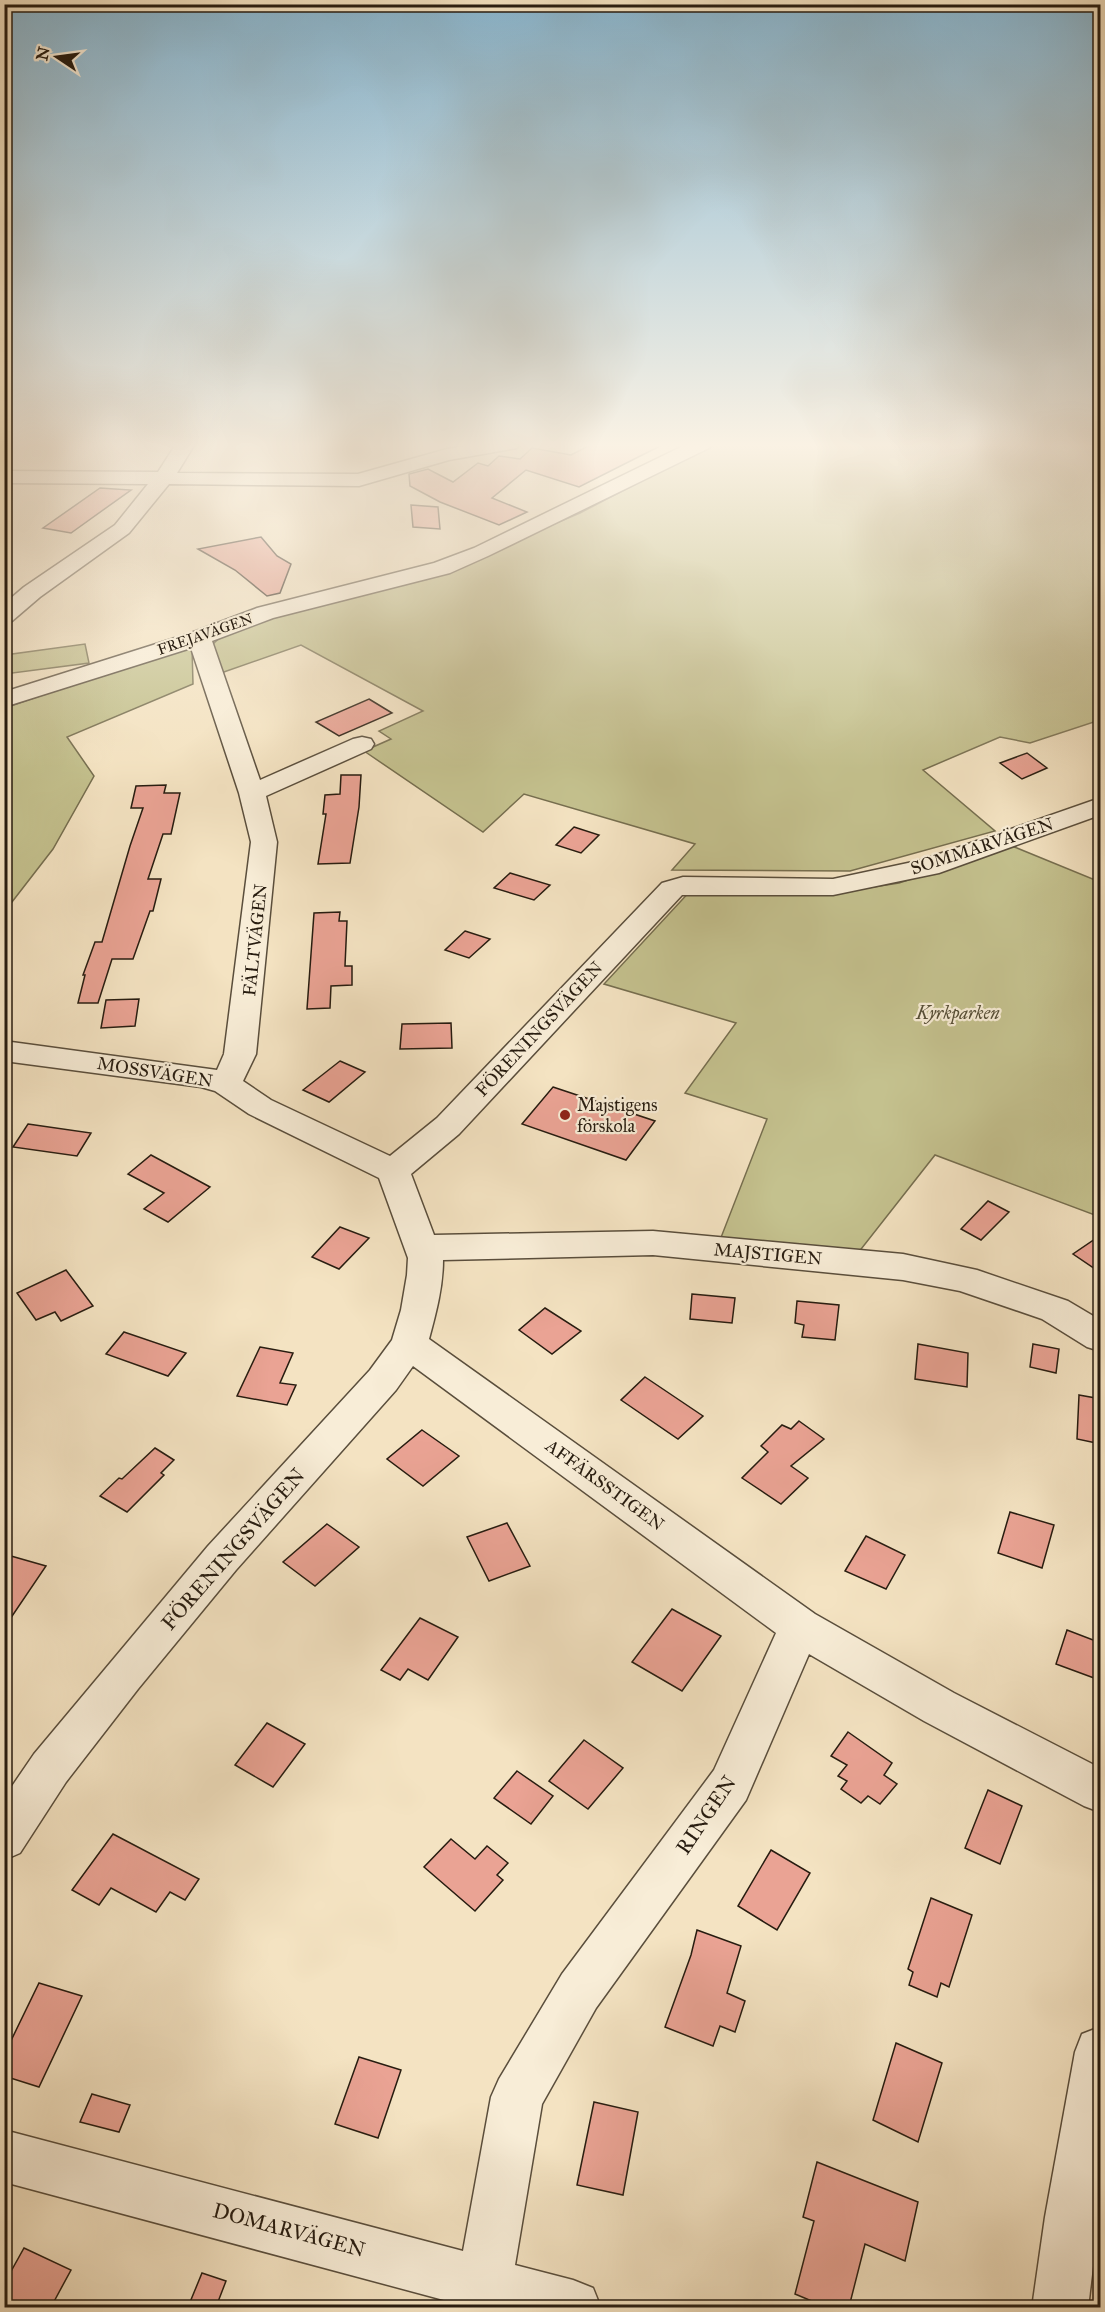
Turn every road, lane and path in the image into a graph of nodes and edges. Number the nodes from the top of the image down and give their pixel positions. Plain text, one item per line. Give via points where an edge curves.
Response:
1 (89, 552) edge
2 (481, 552) edge
3 (4, 616) edge
4 (199, 638) junction
5 (4, 700) edge
6 (362, 744) dead end
7 (252, 793) junction
8 (1101, 806) edge
9 (682, 885) joint
10 (4, 1051) edge
11 (226, 1084) junction
12 (393, 1172) junction
13 (421, 1248) junction
14 (1101, 1337) edge
15 (409, 1344) junction
16 (800, 1627) junction
17 (1101, 1791) edge
18 (4, 1838) edge
19 (1101, 2052) edge
20 (4, 2156) edge
21 (483, 2295) edge
22 (573, 2307) edge
23 (1060, 2307) edge

1 - 3 street
2 - 4 street, FREJAVÄGEN via 442,568 265,614
4 - 5 street, FREJAVÄGEN
4 - 7 street, FÄLTVÄGEN
6 - 7 street
7 - 11 street, FÄLTVÄGEN via 264,842 262,873 240,1054
8 - 9 street, SOMMARVÄGEN via 929,867 833,886
9 - 12 street, FÖRENINGSVÄGEN via 672,889 448,1125
10 - 11 street, MOSSVÄGEN via 204,1077
11 - 12 street, MOSSVÄGEN via 260,1107
12 - 13 street, FÖRENINGSVÄGEN
13 - 14 street, MAJSTIGEN via 653,1244 903,1267 964,1279 1045,1307
13 - 15 street, FÖRENINGSVÄGEN via 425,1275
15 - 16 street, AFFÄRSSTIGEN
15 - 18 street, FÖRENINGSVÄGEN via 383,1380 222,1558 123,1676 50,1768
16 - 17 street via 939,1707
16 - 21 street, RINGEN via 730,1785 579,1991 517,2097
19 - 23 street
20 - 21 street, DOMARVÄGEN
21 - 22 street, DOMARVÄGEN

